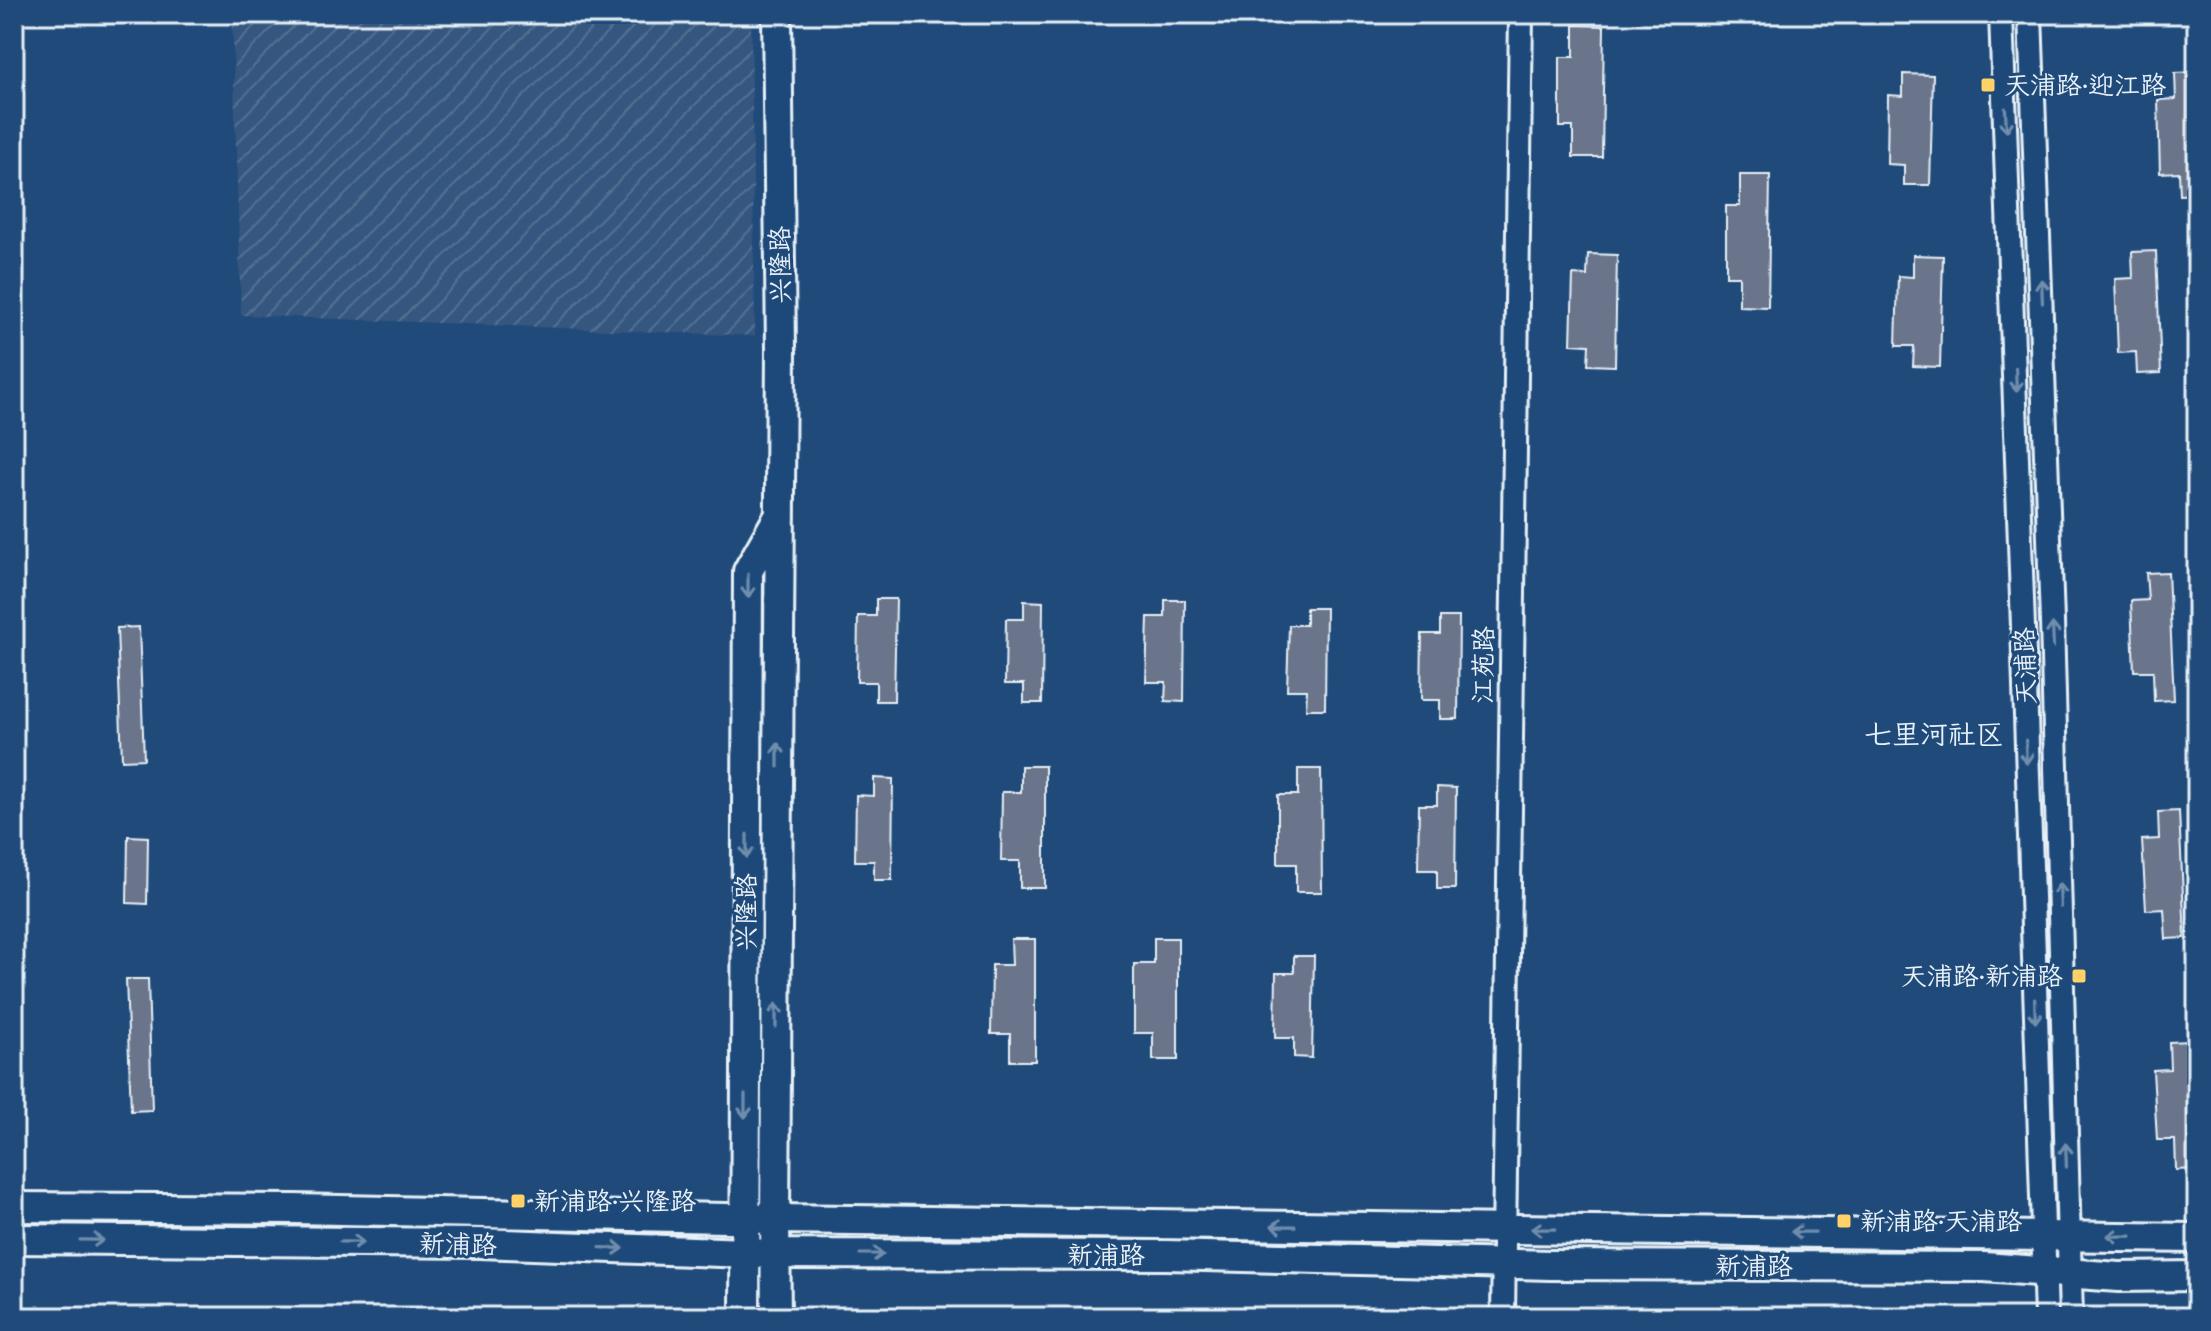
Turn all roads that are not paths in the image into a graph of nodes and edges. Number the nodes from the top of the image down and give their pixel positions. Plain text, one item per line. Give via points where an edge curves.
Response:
1 (777, 14) edge
2 (1521, 14) edge
3 (2001, 14) edge
4 (2030, 14) edge
5 (779, 516) junction
6 (14, 1207) edge
7 (744, 1218) junction
8 (775, 1219) junction
9 (1504, 1229) junction
10 (2056, 1235) junction
11 (2197, 1238) edge
12 (14, 1239) edge
13 (744, 1253) junction
14 (774, 1254) junction
15 (1504, 1263) junction
16 (2057, 1272) junction
17 (2197, 1276) edge
18 (745, 1317) edge
19 (776, 1317) edge
20 (1503, 1317) edge
21 (2046, 1317) edge
22 (2071, 1317) edge

1 - 5 main road, 兴隆路
2 - 9 street, 江苑路
3 -> 10 street via 2028,840
10 -> 4 street, 天浦路 via 2052,621
5 -> 7 main road, 兴隆路 via 748,571
8 -> 5 main road, 兴隆路
6 - 7 main road, 新浦路
7 - 8 main road, 新浦路
7 - 13 main road, 兴隆路
9 -> 8 main road, 新浦路
8 - 14 main road, 兴隆路
10 -> 9 main road, 新浦路
9 - 15 street, 江苑路
11 -> 10 main road, 新浦路
10 - 16 street
12 -> 13 main road, 新浦路 via 480,1243
13 - 14 main road, 新浦路
13 - 18 main road, 兴隆路
14 -> 15 main road, 新浦路
14 - 19 main road, 兴隆路
15 - 16 main road, 新浦路
15 - 20 street, 江苑路
16 - 17 main road, 新浦路
16 - 21 street
16 - 22 street

